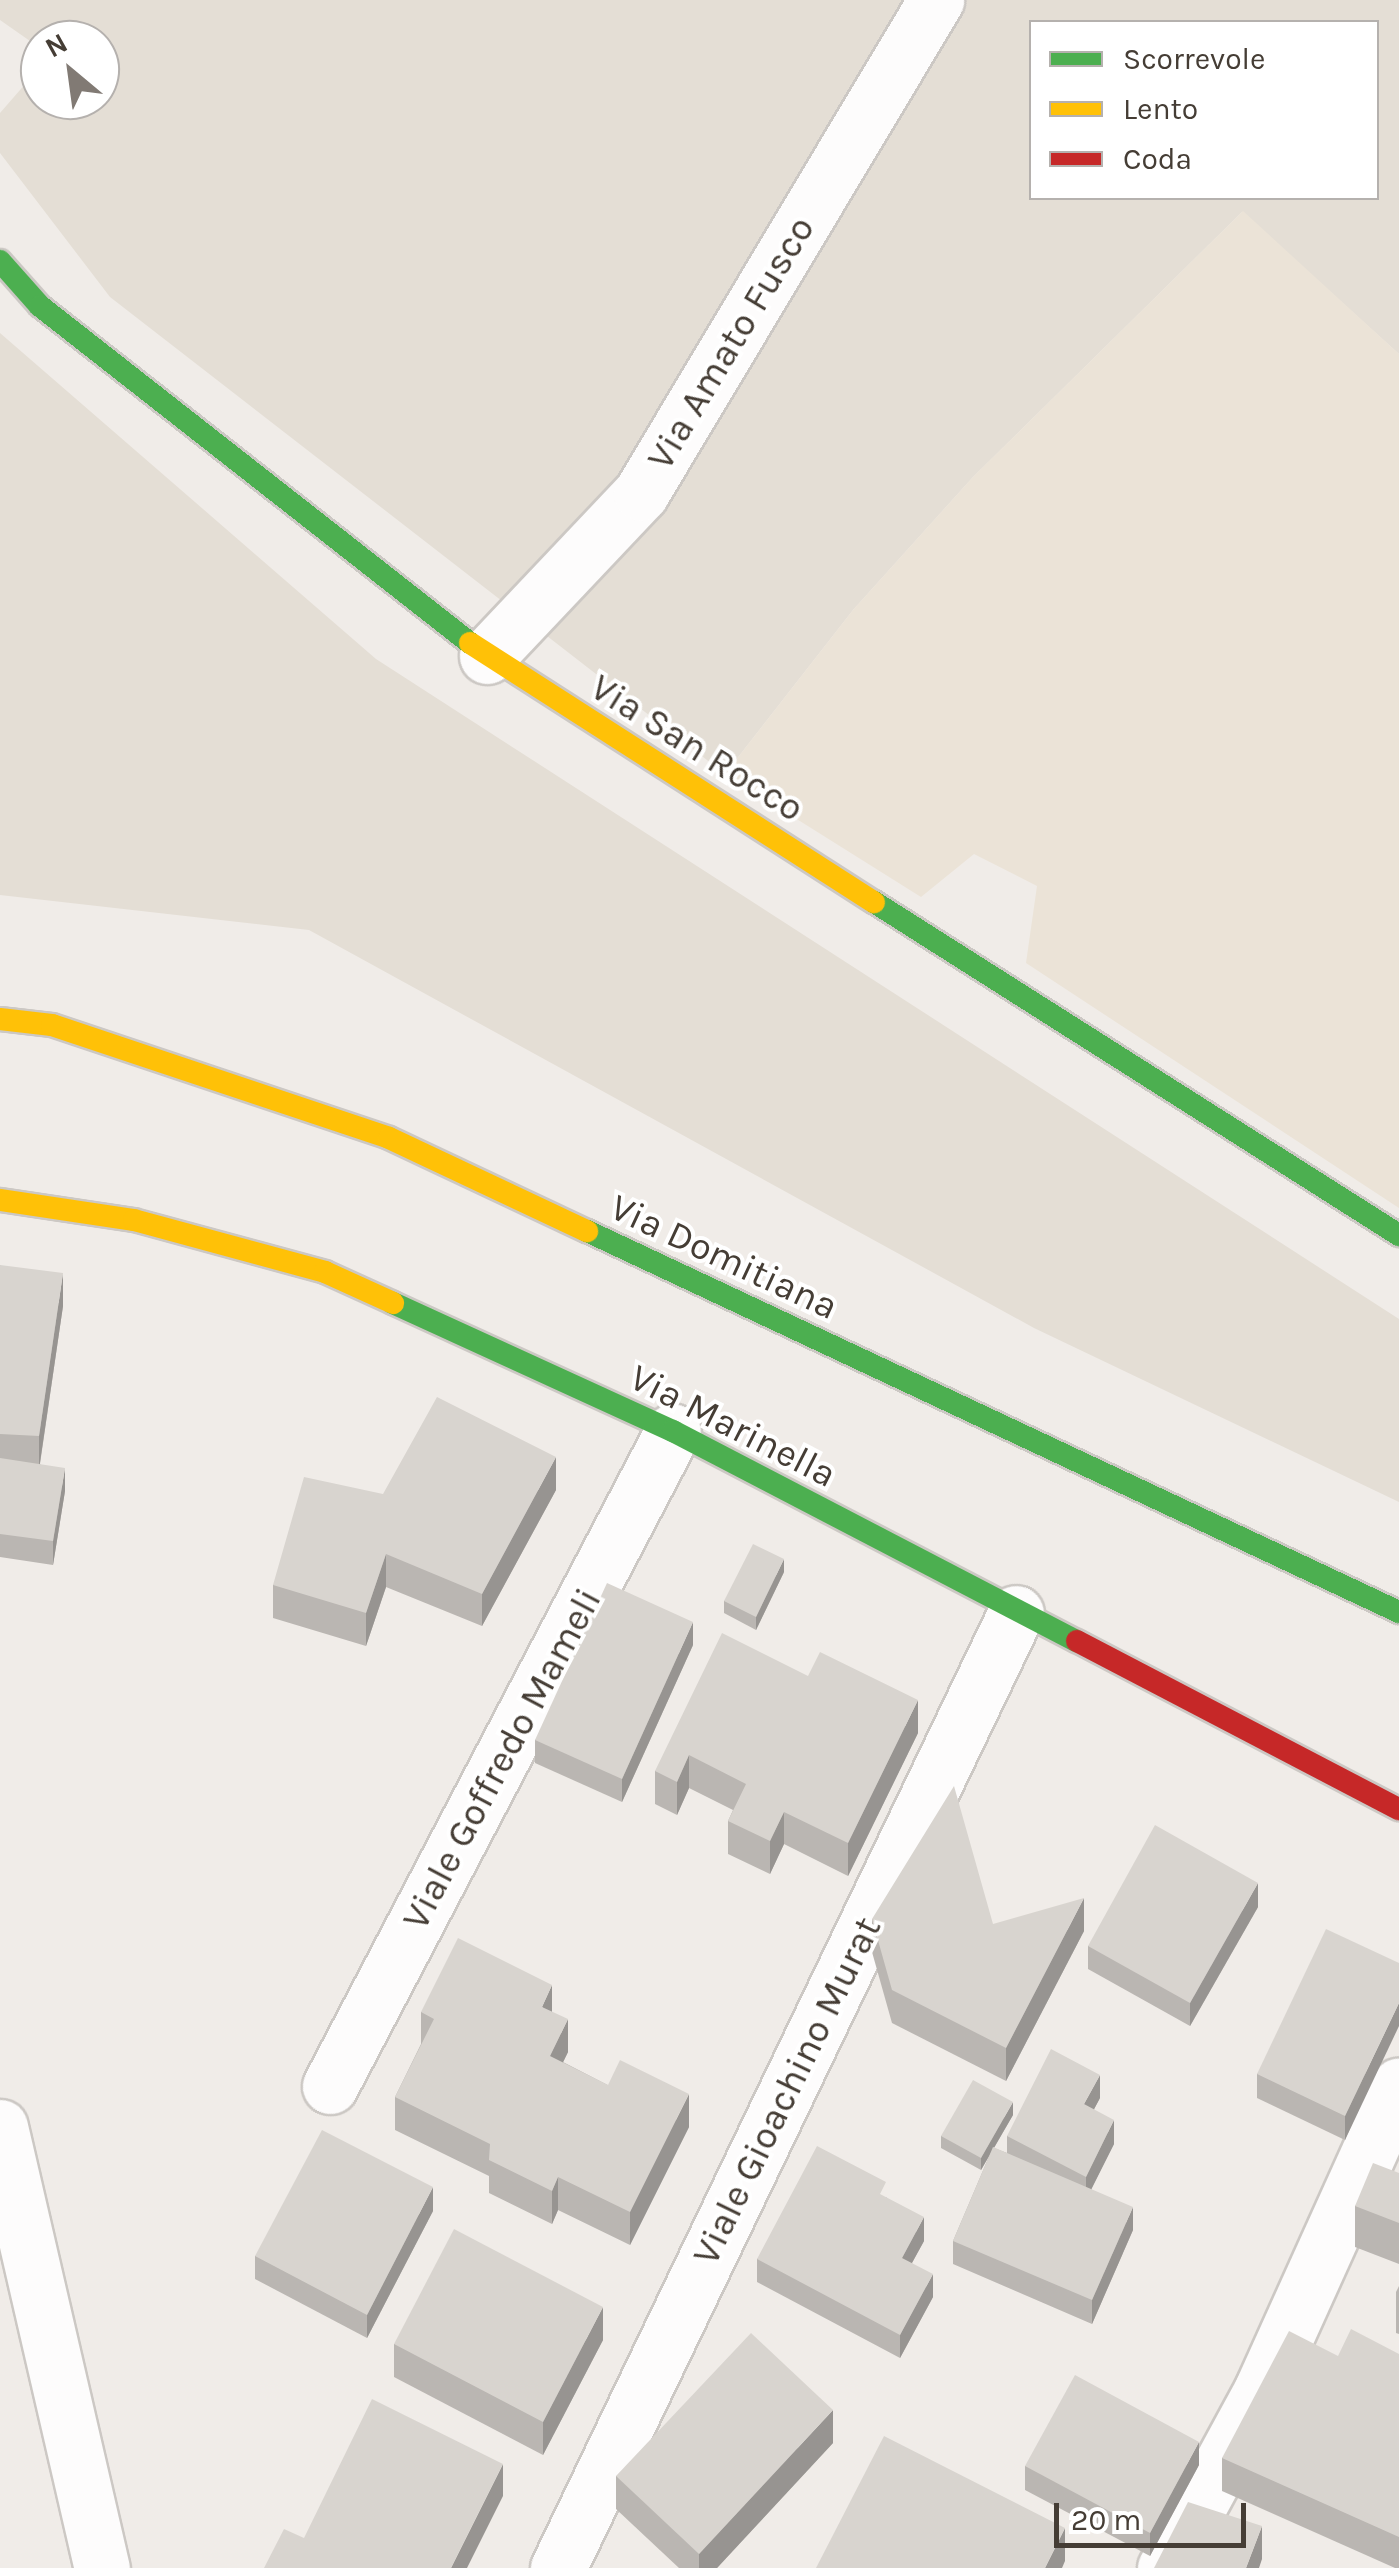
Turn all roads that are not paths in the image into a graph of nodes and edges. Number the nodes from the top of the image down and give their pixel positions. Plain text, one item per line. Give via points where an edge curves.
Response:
1 (936, 0) edge
2 (0, 261) edge
3 (487, 656) junction
4 (0, 1019) edge
5 (0, 1200) edge
6 (1399, 1235) edge
7 (673, 1432) junction
8 (1399, 1612) edge
9 (1016, 1613) junction
10 (1399, 1808) edge
11 (1399, 2085) edge
12 (330, 2086) dead end
13 (0, 2126) edge
14 (102, 2568) edge
15 (558, 2568) edge
16 (1165, 2568) edge

1 - 3 street, Via Amato Fusco via 641,494
2 - 3 street, Via San Rocco via 40,306
3 - 6 street, Via San Rocco
4 - 8 street, Via Domitiana via 52,1025 389,1138
5 - 7 street, Via Marinella via 134,1220 325,1272
7 - 9 street, Via Marinella
7 - 12 street, Viale Goffredo Mameli
9 - 10 street, Via Marinella
9 - 15 street, Viale Gioachino Murat
11 - 16 street via 1262,2388
13 - 14 street

